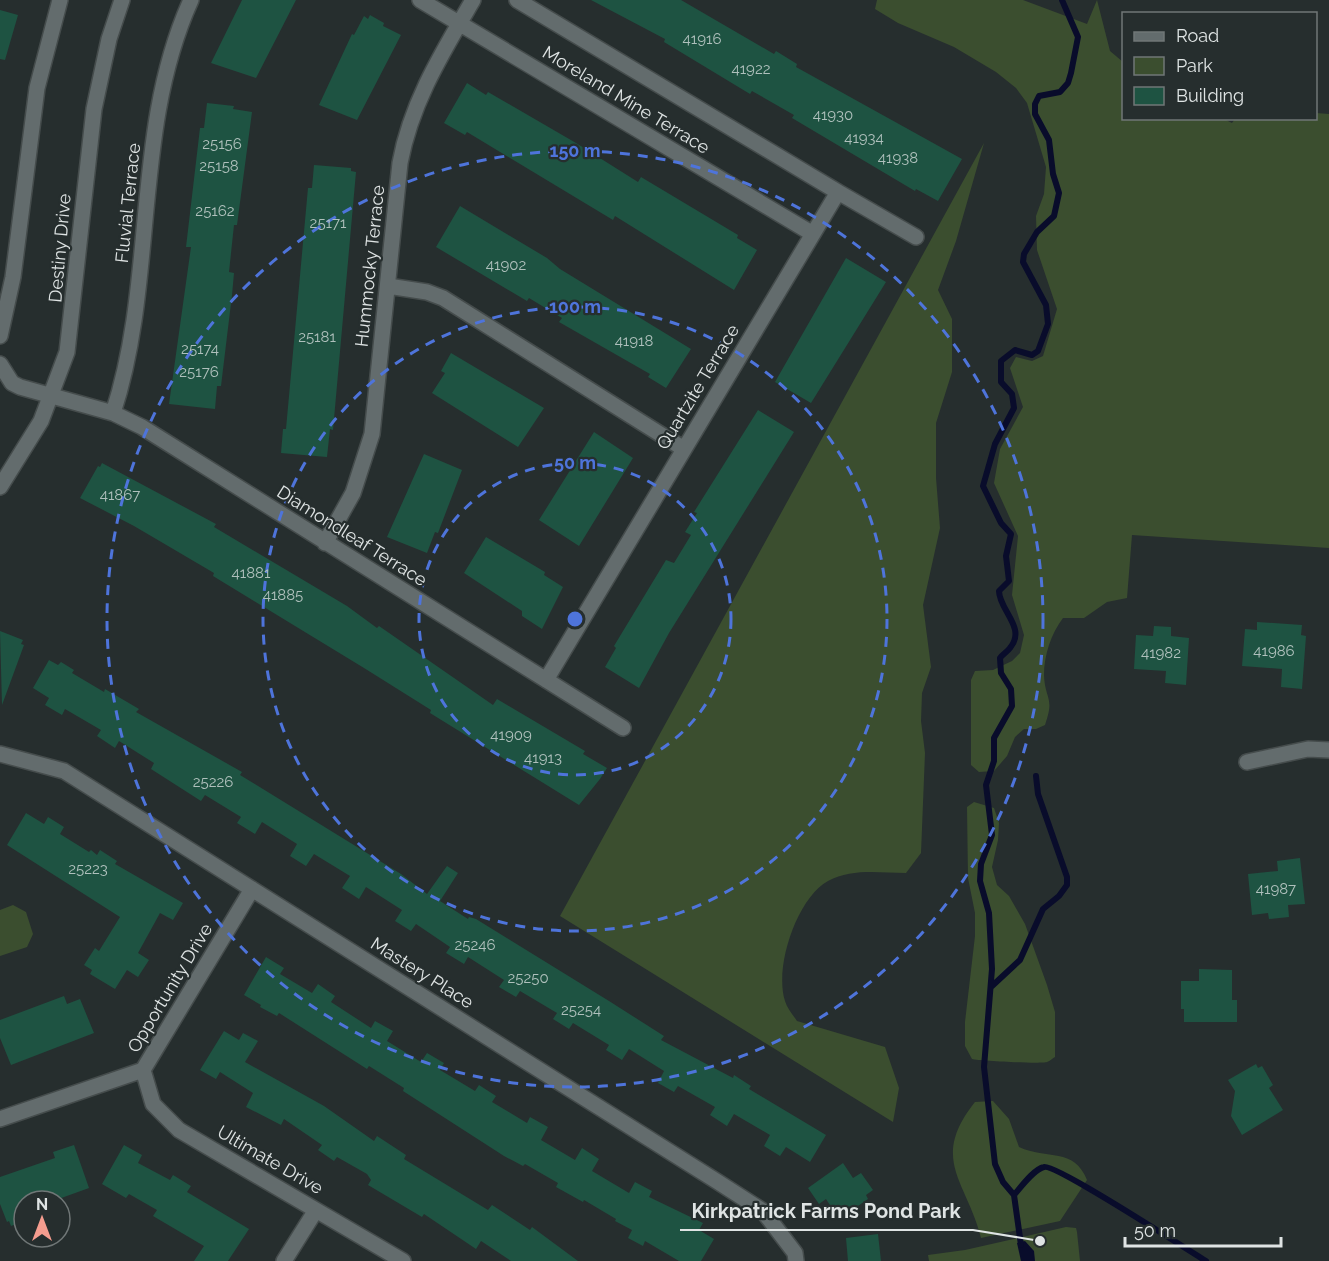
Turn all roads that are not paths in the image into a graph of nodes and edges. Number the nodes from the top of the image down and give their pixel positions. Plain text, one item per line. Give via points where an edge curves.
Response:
1 (60, 0) edge
2 (122, 0) edge
3 (191, 0) edge
4 (420, 0) edge
5 (473, 0) edge
6 (517, 0) edge
7 (459, 24) junction
8 (838, 192) junction
9 (813, 234) junction
10 (916, 237) dead end
11 (388, 286) junction
12 (0, 336) edge
13 (0, 364) edge
14 (51, 397) junction
15 (113, 413) junction
16 (684, 449) junction
17 (0, 487) edge
18 (325, 543) junction
19 (546, 680) junction
20 (623, 728) dead end
21 (1329, 750) edge
22 (0, 754) edge
23 (1247, 762) dead end
24 (252, 889) junction
25 (143, 1070) junction
26 (0, 1119) edge
27 (316, 1210) junction
28 (284, 1261) edge
29 (403, 1261) edge
30 (796, 1261) edge

1 - 12 street via 37,88 13,277
2 - 14 street, Destiny Drive via 97,89 71,337
3 - 15 street, Fluvial Terrace via 170,59 157,115 134,326
4 - 7 street, Moreland Mine Terrace
5 - 7 street, Hummocky Terrace
6 - 8 street, Moreland Mine Terrace
7 - 9 street, Moreland Mine Terrace
7 - 11 street, Hummocky Terrace via 408,122
8 - 9 street, Quartzite Terrace
8 - 10 street
9 - 16 street, Quartzite Terrace
11 - 16 street via 443,298
11 - 18 street, Hummocky Terrace via 367,454 353,493
13 - 14 street, Diamondleaf Terrace via 12,383
14 - 15 street, Diamondleaf Terrace
14 - 17 street, Destiny Drive via 36,430
15 - 18 street, Diamondleaf Terrace via 142,427
16 - 19 street, Quartzite Terrace
18 - 19 street, Diamondleaf Terrace
19 - 20 street, Diamondleaf Terrace
21 - 23 street via 1308,749
22 - 24 street, Mastery Place via 64,771
24 - 25 street, Opportunity Drive
24 - 30 street, Mastery Place via 763,1211 795,1253
25 - 26 street, Opportunity Drive
25 - 27 street, Ultimate Drive via 153,1104 179,1130
27 - 28 street
27 - 29 street, Ultimate Drive

